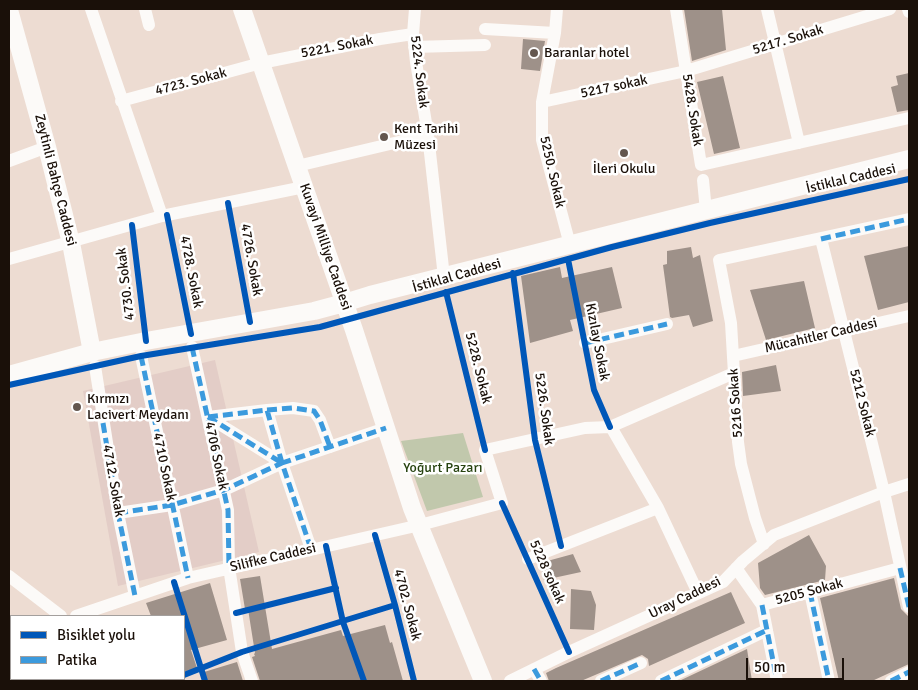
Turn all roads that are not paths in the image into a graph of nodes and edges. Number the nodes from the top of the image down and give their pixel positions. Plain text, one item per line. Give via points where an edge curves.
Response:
1 (90, 9) edge
2 (145, 9) edge
3 (242, 9) edge
4 (415, 9) edge
5 (557, 9) edge
6 (676, 9) edge
7 (767, 9) edge
8 (890, 9) edge
9 (9, 10) edge
10 (149, 25) dead end
11 (485, 29) dead end
12 (555, 33) junction
13 (413, 34) junction
14 (485, 45) dead end
15 (775, 45) junction
16 (414, 47) junction
17 (261, 63) junction
18 (686, 71) junction
19 (121, 101) junction
20 (542, 102) junction
21 (909, 118) edge
22 (428, 135) junction
23 (799, 143) junction
24 (47, 147) junction
25 (909, 158) edge
26 (9, 161) edge
27 (297, 166) junction
28 (703, 180) dead end
29 (304, 187) junction
30 (706, 211) junction
31 (162, 216) junction
32 (909, 219) edge
33 (821, 239) junction
34 (71, 243) junction
35 (570, 245) junction
36 (9, 259) edge
37 (444, 276) junction
38 (344, 304) junction
39 (909, 316) edge
40 (667, 324) dead end
41 (844, 331) junction
42 (585, 343) dead end
43 (192, 347) dead end
44 (141, 356) dead end
45 (733, 356) junction
46 (93, 359) junction
47 (734, 373) junction
48 (9, 375) edge
49 (267, 410) junction
50 (208, 417) junction
51 (611, 427) junction
52 (386, 428) junction
53 (330, 447) junction
54 (282, 463) junction
55 (909, 484) edge
56 (224, 490) junction
57 (884, 492) junction
58 (172, 505) junction
59 (658, 508) junction
60 (118, 513) junction
61 (420, 525) junction
62 (764, 544) junction
63 (311, 549) junction
64 (528, 559) dead end
65 (229, 567) junction
66 (736, 568) junction
67 (900, 568) junction
68 (9, 576) edge
69 (188, 578) junction
70 (810, 592) junction
71 (698, 593) junction
72 (135, 596) junction
73 (762, 605) junction
74 (909, 607) edge
75 (60, 615) edge
76 (79, 615) edge
77 (767, 630) junction
78 (641, 663) dead end
79 (534, 669) junction
80 (909, 672) edge
81 (252, 681) edge
82 (483, 681) edge
83 (510, 681) edge
84 (540, 681) edge
85 (601, 681) edge
86 (662, 681) edge
87 (777, 681) edge
88 (829, 681) edge
89 (891, 681) edge

1 - 19 street
2 - 10 street
3 - 17 street, Kuvayi Milliye Caddesi
4 - 13 street, 5224. Sokak
5 - 12 street, 5250. Sokak
6 - 18 street, 5428. Sokak
7 - 15 street
8 - 15 street, 5217. Sokak
9 - 24 street, Zeytinli Bahçe Caddesi
11 - 12 street
12 - 20 street, 5250. Sokak
13 - 16 street, 5224. Sokak
13 - 17 street, 5221. Sokak
14 - 16 street
15 - 18 street, 5217. Sokak
15 - 23 street
16 - 22 street, 5224. Sokak
17 - 19 street, 4723. Sokak
17 - 27 street, Kuvayi Milliye Caddesi
18 - 20 street, 5217 sokak
18 - 23 street, 5428. Sokak via 701,165
19 - 31 street
20 - 35 street, 5250. Sokak via 542,140
21 - 23 street
22 - 27 street
22 - 37 street, 5224. Sokak
24 - 26 street
24 - 34 street, Zeytinli Bahçe Caddesi
25 - 30 street, İstiklal Caddesi
27 - 29 street, Kuvayi Milliye Caddesi
28 - 30 street
29 - 31 street
29 - 38 street, Kuvayi Milliye Caddesi
30 - 35 street, İstiklal Caddesi
31 - 34 street
32 - 33 street
33 - 41 street, 5212 Sokak
33 - 45 street, 5216 Sokak via 719,260 731,323
34 - 36 street
34 - 46 street, Zeytinli Bahçe Caddesi
35 - 37 street, İstiklal Caddesi
37 - 38 street, İstiklal Caddesi
38 - 46 street, İstiklal Caddesi via 146,340
38 - 52 street, Kuvayi Milliye Caddesi
39 - 41 street, Mücahitler Caddesi
40 - 42 street
41 - 45 street, Mücahitler Caddesi
41 - 57 street, 5212 Sokak
43 - 50 street, 4706 Sokak
44 - 58 street, 4710 Sokak
45 - 47 street, 5216 Sokak
46 - 48 street, İstiklal Caddesi
46 - 60 street, 4712. Sokak
47 - 51 street
47 - 62 street, 5216 Sokak via 741,464
49 - 50 street
49 - 53 street via 293,408 314,411
49 - 54 street
50 - 54 street
50 - 56 street, 4706 Sokak
51 - 59 street
51 - 61 street, Silifke Caddesi via 585,428 485,450 502,503
52 - 53 street
52 - 61 street, Kuvayi Milliye Caddesi
53 - 54 street
54 - 56 street
54 - 63 street
55 - 57 street, Uray Caddesi
56 - 58 street
56 - 65 street, 4706 Sokak via 228,510
57 - 62 street, Uray Caddesi via 774,535
57 - 67 street, 5212 Sokak
58 - 60 street
58 - 69 street, 4710 Sokak
59 - 64 street
59 - 71 street
60 - 72 street, 4712. Sokak
61 - 63 street, Silifke Caddesi
61 - 82 street, Kuvayi Milliye Caddesi
62 - 66 street, Uray Caddesi
63 - 65 street, Silifke Caddesi
65 - 69 street, Silifke Caddesi
65 - 81 street, 4706 Sokak via 242,652
66 - 71 street, Uray Caddesi via 723,582
66 - 73 street, 5205 Sokak
67 - 70 street, 5205 Sokak
67 - 74 street, 5212 Sokak
68 - 75 street
69 - 72 street, Silifke Caddesi
70 - 73 street, 5205 Sokak
70 - 88 street
71 - 79 street, Uray Caddesi
72 - 76 street, Silifke Caddesi
73 - 77 street
77 - 86 street
77 - 87 street
78 - 85 street
79 - 83 street, Uray Caddesi
79 - 84 street
80 - 89 street

